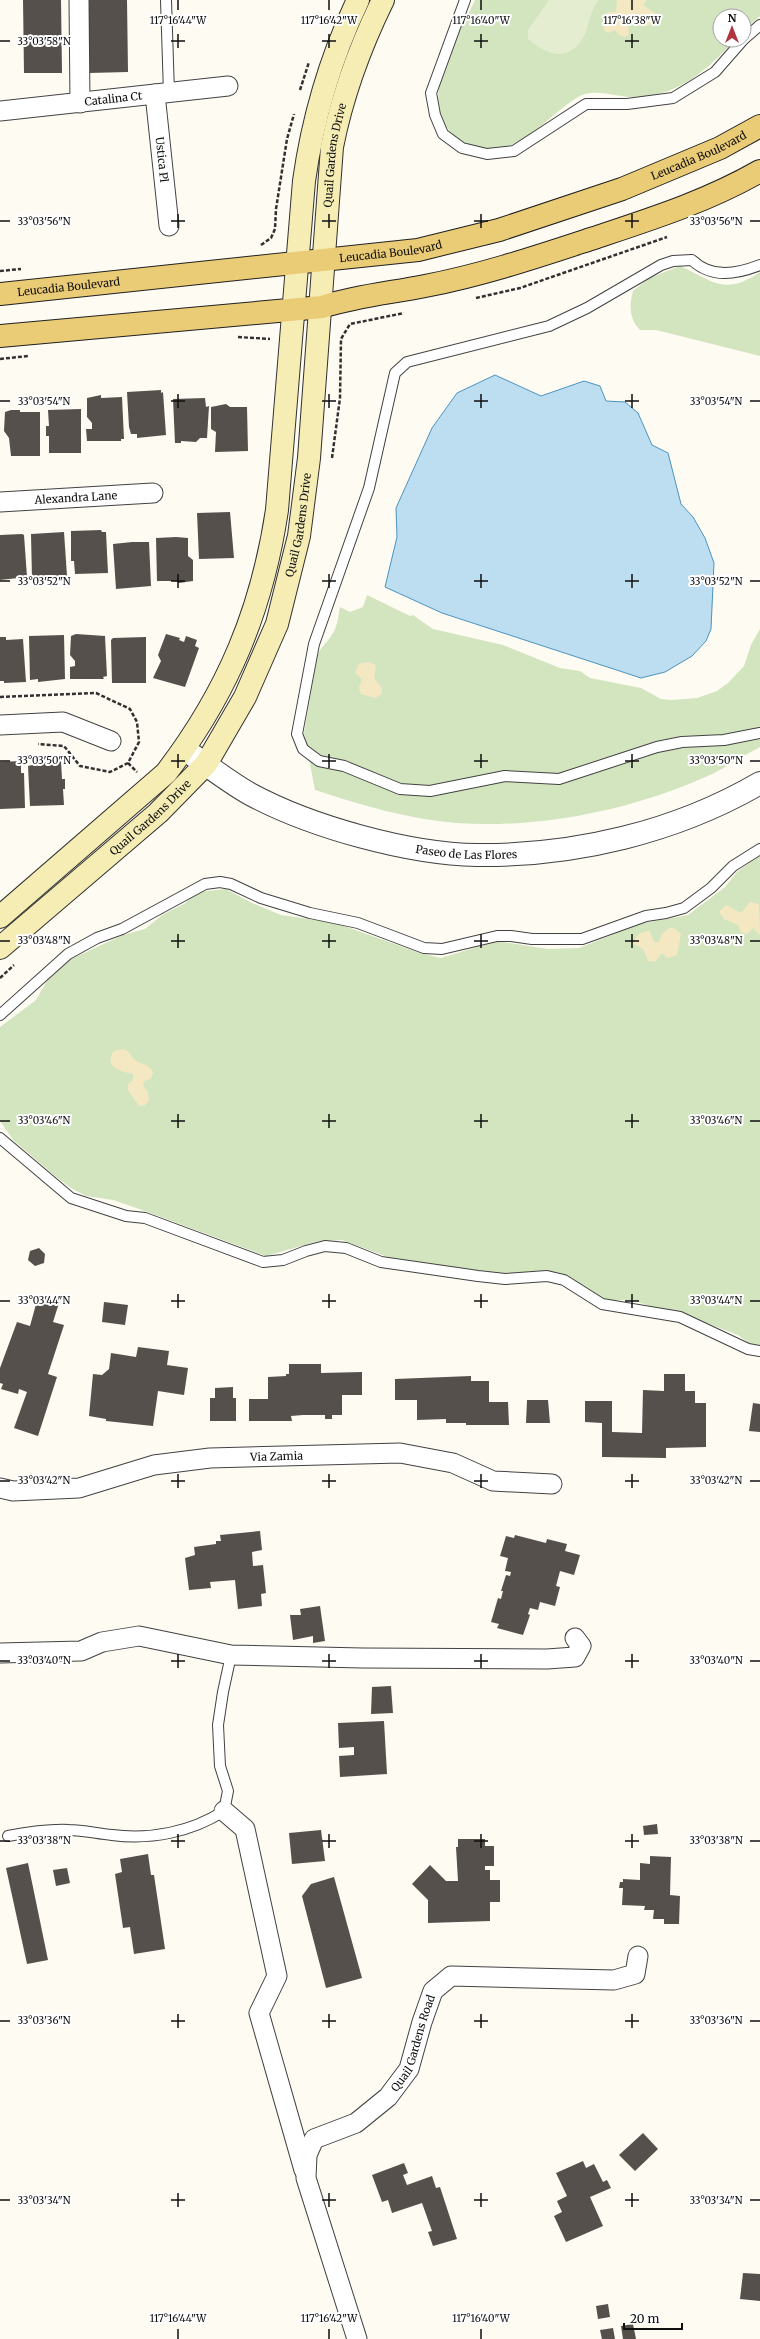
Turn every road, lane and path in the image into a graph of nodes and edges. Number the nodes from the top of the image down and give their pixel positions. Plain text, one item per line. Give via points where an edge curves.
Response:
1 (79, 0) edge
2 (166, 0) edge
3 (358, 0) edge
4 (383, 0) edge
5 (465, 0) edge
6 (760, 25) edge
7 (752, 32) edge
8 (736, 48) edge
9 (228, 86) dead end
10 (162, 94) junction
11 (80, 103) junction
12 (0, 112) edge
13 (760, 126) edge
14 (760, 171) edge
15 (169, 226) dead end
16 (323, 259) junction
17 (298, 262) junction
18 (760, 265) edge
19 (0, 294) edge
20 (322, 307) junction
21 (294, 309) junction
22 (0, 336) edge
23 (270, 337) dead end
24 (273, 344) dead end
25 (153, 493) dead end
26 (0, 502) edge
27 (0, 697) edge
28 (0, 725) edge
29 (760, 733) edge
30 (111, 741) dead end
31 (31, 744) dead end
32 (184, 749) junction
33 (128, 763) junction
34 (206, 764) junction
35 (142, 768) dead end
36 (137, 773) junction
37 (133, 777) dead end
38 (760, 783) edge
39 (760, 849) edge
40 (0, 917) edge
41 (0, 948) edge
42 (0, 1015) edge
43 (0, 1138) edge
44 (760, 1351) edge
45 (552, 1484) dead end
46 (0, 1488) edge
47 (575, 1638) dead end
48 (0, 1653) edge
49 (231, 1655) junction
50 (224, 1811) junction
51 (8, 1836) dead end
52 (638, 1956) dead end
53 (306, 2178) junction
54 (357, 2339) edge

1 - 11 street
2 - 10 lane, Ustica Pl
3 - 17 main road, Quail Gardens Drive via 336,49 311,132
4 - 16 main road, Quail Gardens Drive via 348,83 339,113 332,148
5 - 8 lane via 431,93 435,115 443,134 462,148 487,154 514,151 586,104 627,104 673,98 715,72
6 - 7 lane
9 - 10 street, Catalina Ct
10 - 11 street, Catalina Ct
10 - 15 street, Ustica Pl
11 - 12 street, Catalina Ct
13 - 16 main road, Leucadia Boulevard via 720,148 641,182 499,230 418,250
14 - 20 main road via 679,209 515,264 426,286 352,297
16 - 17 main road, Leucadia Boulevard
16 - 20 main road, Quail Gardens Drive
17 - 19 main road, Leucadia Boulevard
17 - 21 main road, Quail Gardens Drive
18 - 29 lane via 731,274 700,267 692,260 673,260 549,326 407,362 395,373 369,488 314,644 297,734 303,749 319,761 344,766 400,789 430,791 504,776 559,779 657,747 682,742 724,740
20 - 21 main road
20 - 34 main road, Quail Gardens Drive via 309,458 299,536 277,624 245,697
21 - 22 main road
21 - 32 main road, Quail Gardens Drive via 271,547 256,607 243,643 220,691
23 - 24 path
25 - 26 street, Alexandra Lane
27 - 33 path via 96,693 130,709 137,722 139,742
28 - 30 street via 63,722
31 - 33 path via 64,746 80,766 102,771 110,772
32 - 34 street, Paseo de Las Flores
32 - 40 main road, Quail Gardens Drive via 166,773
33 - 36 path
34 - 38 street, Paseo de Las Flores via 250,794 330,827 378,841 477,854 565,848 648,831 695,815
34 - 41 main road, Quail Gardens Drive via 158,813
35 - 36 path
36 - 37 path
39 - 42 lane via 733,866 711,888 684,908 640,918 582,939 497,936 442,949 424,948 358,923 303,911 261,898 231,884 204,884 122,929 96,938 68,954
43 - 44 lane via 71,1198 126,1216 145,1218 263,1262 283,1260 324,1246 346,1248 381,1262 478,1276 547,1276 564,1280 602,1304 680,1317 748,1349
45 - 46 street, Via Zamia via 493,1481 453,1463 400,1453 210,1458 154,1465 79,1488 13,1491
47 - 49 street via 581,1646 575,1657 547,1659
48 - 49 street via 81,1651 102,1642 139,1636
49 - 50 lane via 222,1692 218,1725 220,1766 228,1791
50 - 51 lane via 208,1821 165,1834 114,1836 38,1830
50 - 53 street, Quail Gardens Road via 245,1829 277,1976 259,2013
52 - 53 street, Quail Gardens Road via 635,1974 614,1980 451,1976 433,1991 409,2069 388,2097 356,2123 314,2139 307,2155
53 - 54 street, Quail Gardens Road

